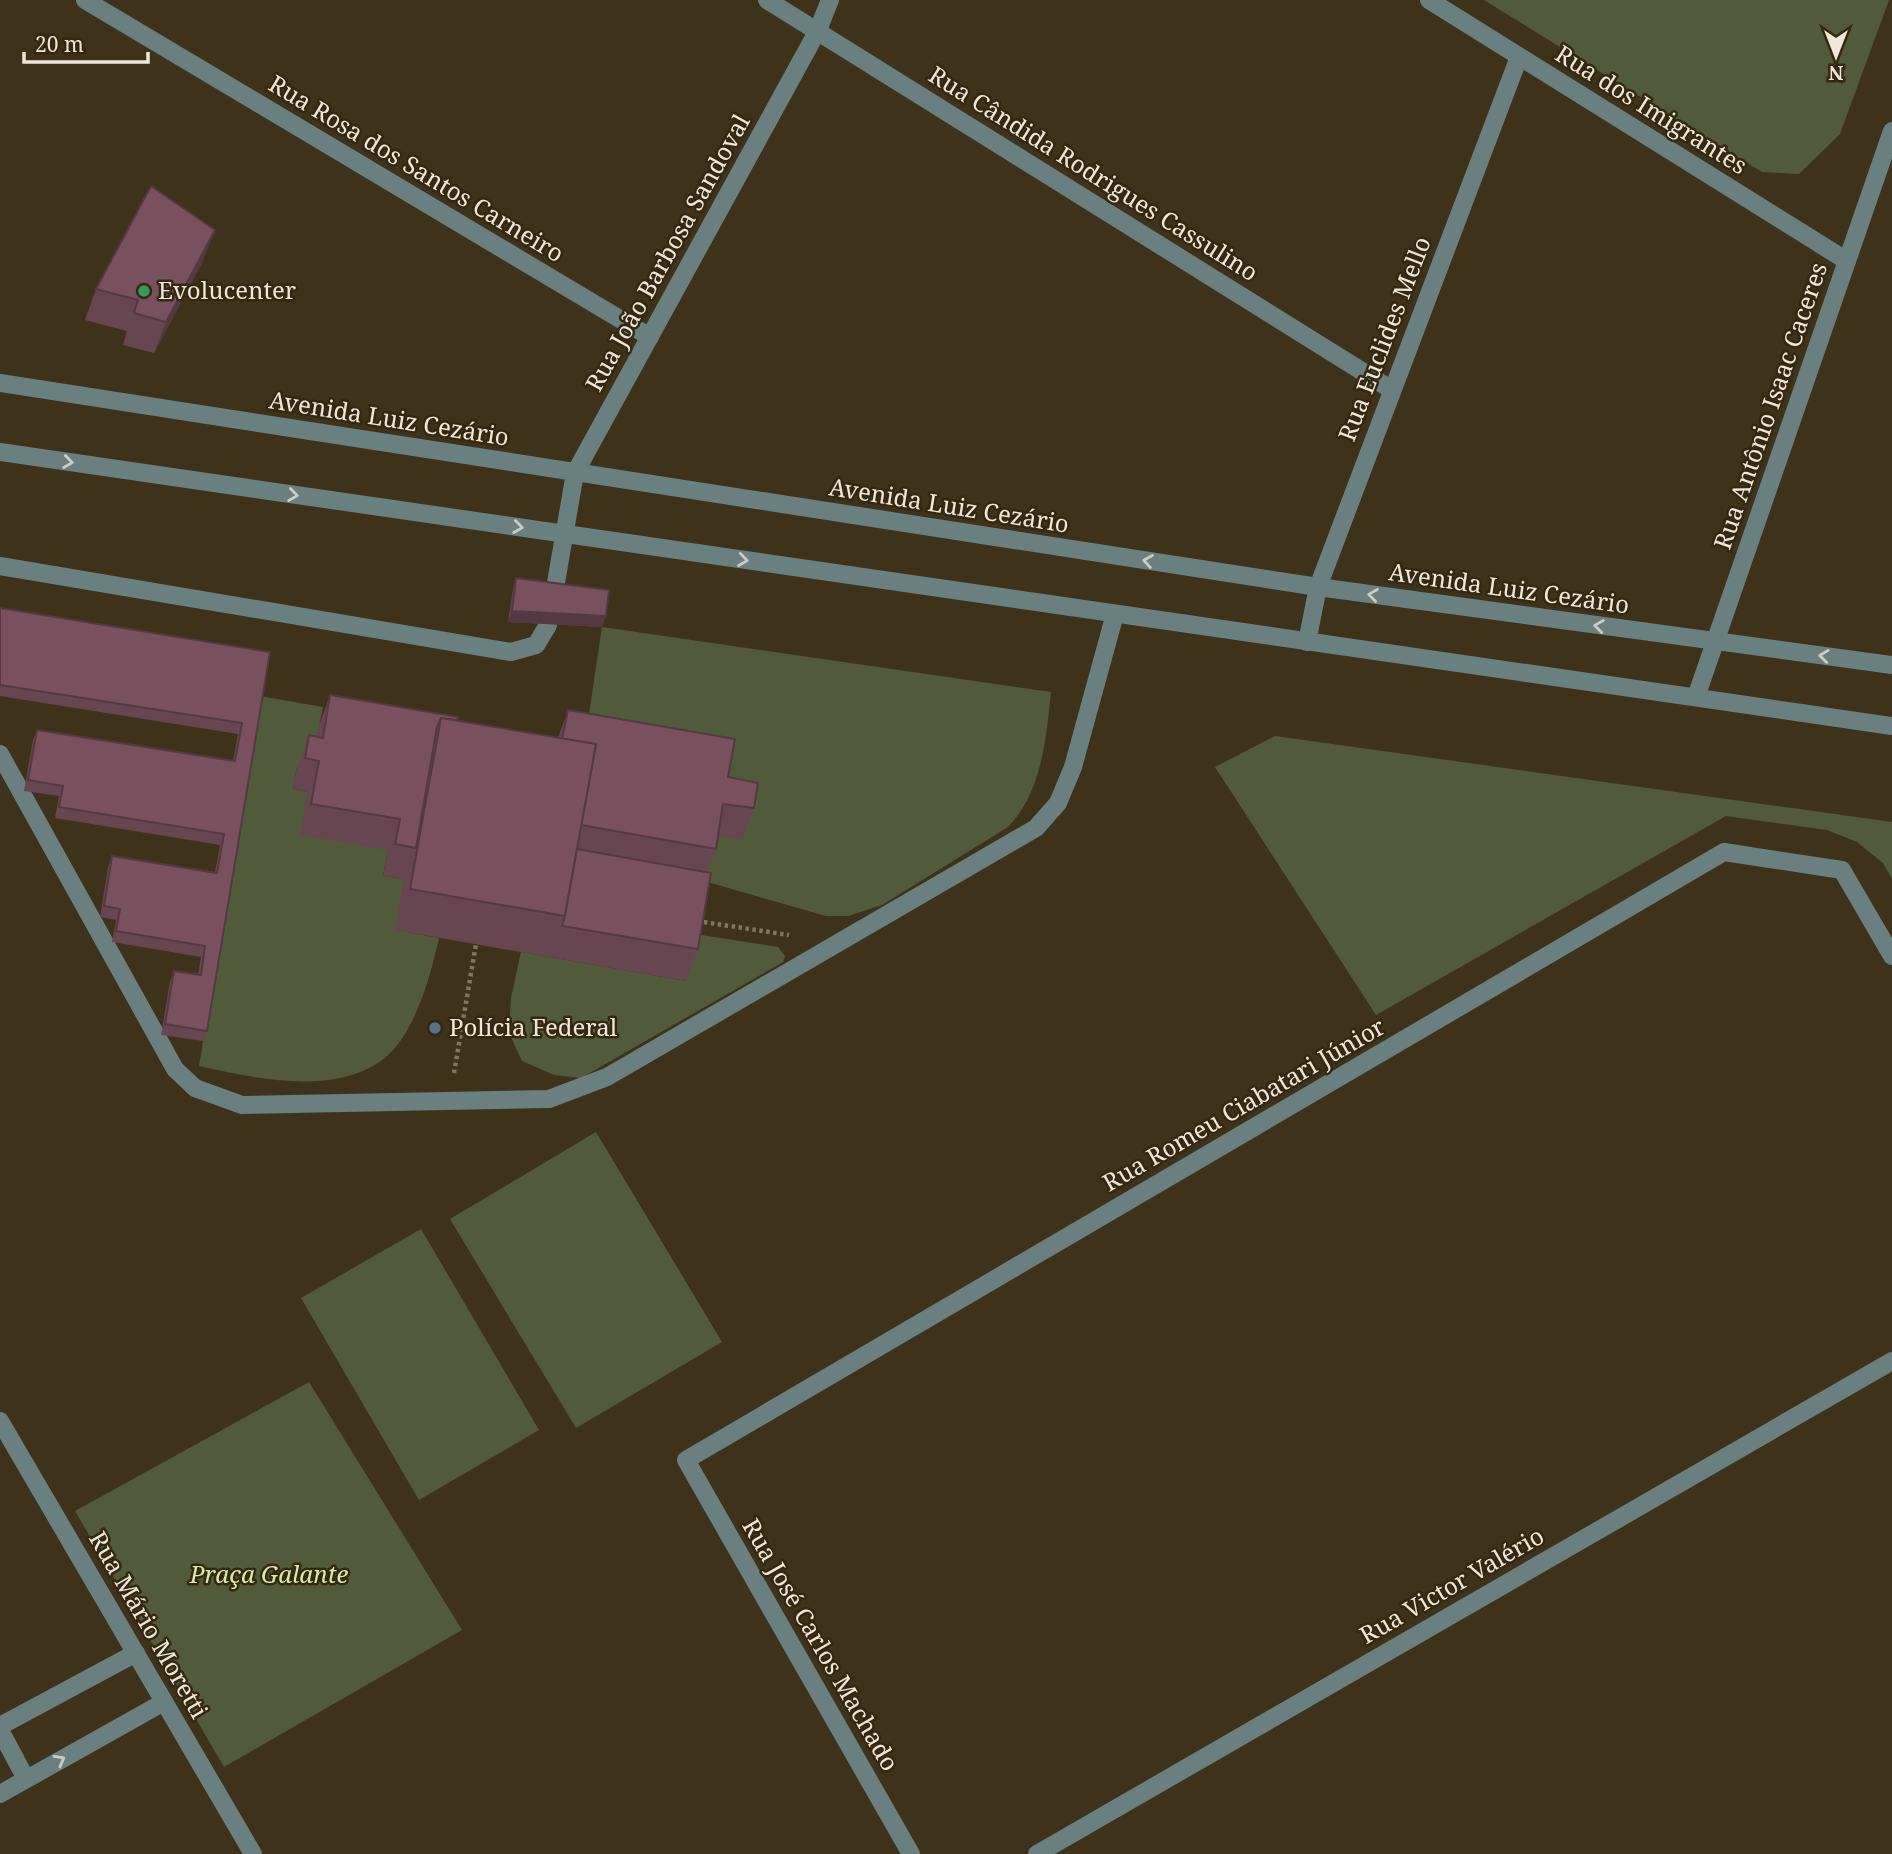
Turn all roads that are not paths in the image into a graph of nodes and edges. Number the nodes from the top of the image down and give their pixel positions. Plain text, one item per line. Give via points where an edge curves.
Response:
1 (85, 0) edge
2 (767, 0) edge
3 (830, 0) edge
4 (1429, 0) edge
5 (818, 30) junction
6 (1519, 57) junction
7 (1892, 131) edge
8 (1847, 261) junction
9 (650, 337) junction
10 (0, 383) edge
11 (1392, 390) junction
12 (0, 452) edge
13 (575, 473) junction
14 (565, 534) junction
15 (0, 566) edge
16 (1318, 587) junction
17 (554, 594) edge
18 (1115, 614) junction
19 (548, 625) edge
20 (1307, 642) junction
21 (1715, 642) junction
22 (1892, 665) edge
23 (1696, 697) junction
24 (1892, 726) edge
25 (0, 754) edge
26 (1892, 956) edge
27 (1892, 1361) edge
28 (0, 1421) edge
29 (685, 1461) joint
30 (136, 1653) junction
31 (164, 1702) junction
32 (0, 1728) edge
33 (26, 1779) junction
34 (0, 1794) edge
35 (253, 1854) edge
36 (911, 1854) edge
37 (1037, 1854) edge

1 - 9 street, Rua Rosa dos Santos Carneiro
2 - 5 street, Rua Cândida Rodrigues Cassulino
3 - 5 street, Rua João Barbosa Sandoval
4 - 6 street, Rua dos Imigrantes
5 - 9 street, Rua João Barbosa Sandoval
5 - 11 street, Rua Cândida Rodrigues Cassulino
6 - 8 street, Rua dos Imigrantes
6 - 11 street, Rua Euclides Mello
7 - 8 street, Rua Antônio Isaac Caceres
8 - 21 street, Rua Antônio Isaac Caceres
9 - 13 street, Rua João Barbosa Sandoval
10 - 13 street, Avenida Luiz Cezário
11 - 16 street, Rua Euclides Mello
12 -> 14 street
13 - 14 street, Rua João Barbosa Sandoval
16 -> 13 street, Avenida Luiz Cezário
14 - 17 street, Rua João Barbosa Sandoval
14 -> 18 street
15 - 19 street via 511,652 536,645
16 - 20 street, Rua Euclides Mello
21 -> 16 street, Avenida Luiz Cezário
18 - 20 street
18 - 25 street via 1073,767 1058,803 1036,828 607,1077 549,1099 242,1105 195,1088 175,1069
20 - 23 street
22 -> 21 street, Avenida Luiz Cezário
21 - 23 street, Rua Antônio Isaac Caceres
23 - 24 street
26 - 29 street, Rua Romeu Ciabatari Júnior via 1842,870 1724,852
27 - 37 street, Rua Victor Valério
28 - 30 street, Rua Mário Moretti
29 - 36 street, Rua José Carlos Machado
30 - 31 street, Rua Mário Moretti
30 - 32 street
33 -> 31 street
31 - 35 street, Rua Mário Moretti
32 - 33 street
33 - 34 street

